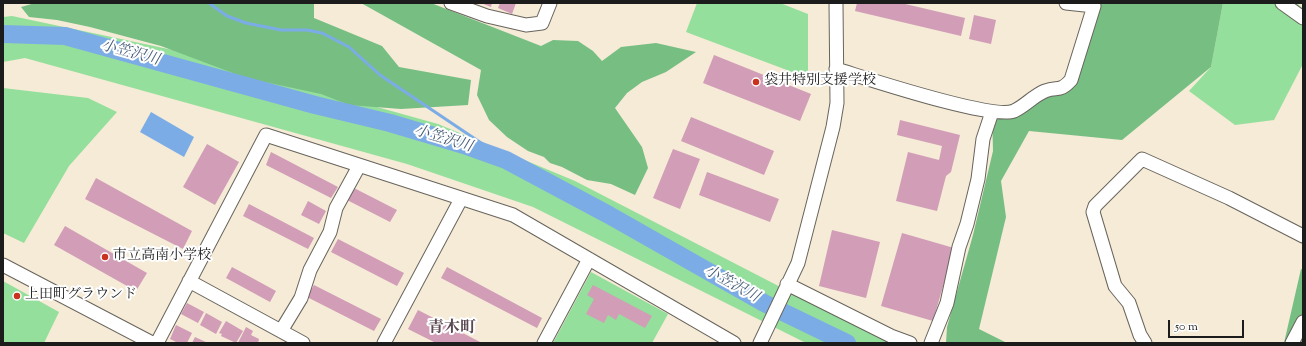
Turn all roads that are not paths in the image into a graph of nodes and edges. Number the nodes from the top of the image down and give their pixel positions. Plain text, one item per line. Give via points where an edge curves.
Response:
1 (451, 3) edge
2 (550, 3) edge
3 (836, 3) edge
4 (1066, 3) edge
5 (1282, 3) edge
6 (1303, 18) edge
7 (836, 69) junction
8 (992, 112) junction
9 (359, 166) junction
10 (461, 199) junction
11 (1303, 236) edge
12 (589, 259) junction
13 (3, 265) edge
14 (189, 281) junction
15 (787, 284) junction
16 (1303, 322) edge
17 (281, 331) junction
18 (152, 343) edge
19 (157, 343) edge
20 (303, 343) edge
21 (384, 343) edge
22 (544, 343) edge
23 (734, 343) edge
24 (760, 343) edge
25 (910, 343) edge
26 (931, 343) edge
27 (1145, 343) edge
28 (1292, 343) edge

1 - 2 street via 486,16 526,25 542,23
3 - 7 street
4 - 8 street via 1094,6 1071,80 1065,87 1045,91 1013,111
5 - 6 street
7 - 8 street via 940,100
7 - 15 street via 837,103 833,127 798,263
8 - 26 street via 983,139 978,179 947,303
9 - 10 street
9 - 14 street via 266,135
9 - 17 street via 336,208 330,232 310,270 301,298
10 - 12 street via 514,215
10 - 21 street
11 - 27 street via 1229,198 1142,159 1092,212 1115,286 1129,303
12 - 22 street
12 - 23 street
13 - 18 street
14 - 17 street
14 - 19 street
15 - 24 street
15 - 25 street
16 - 28 street
17 - 20 street

